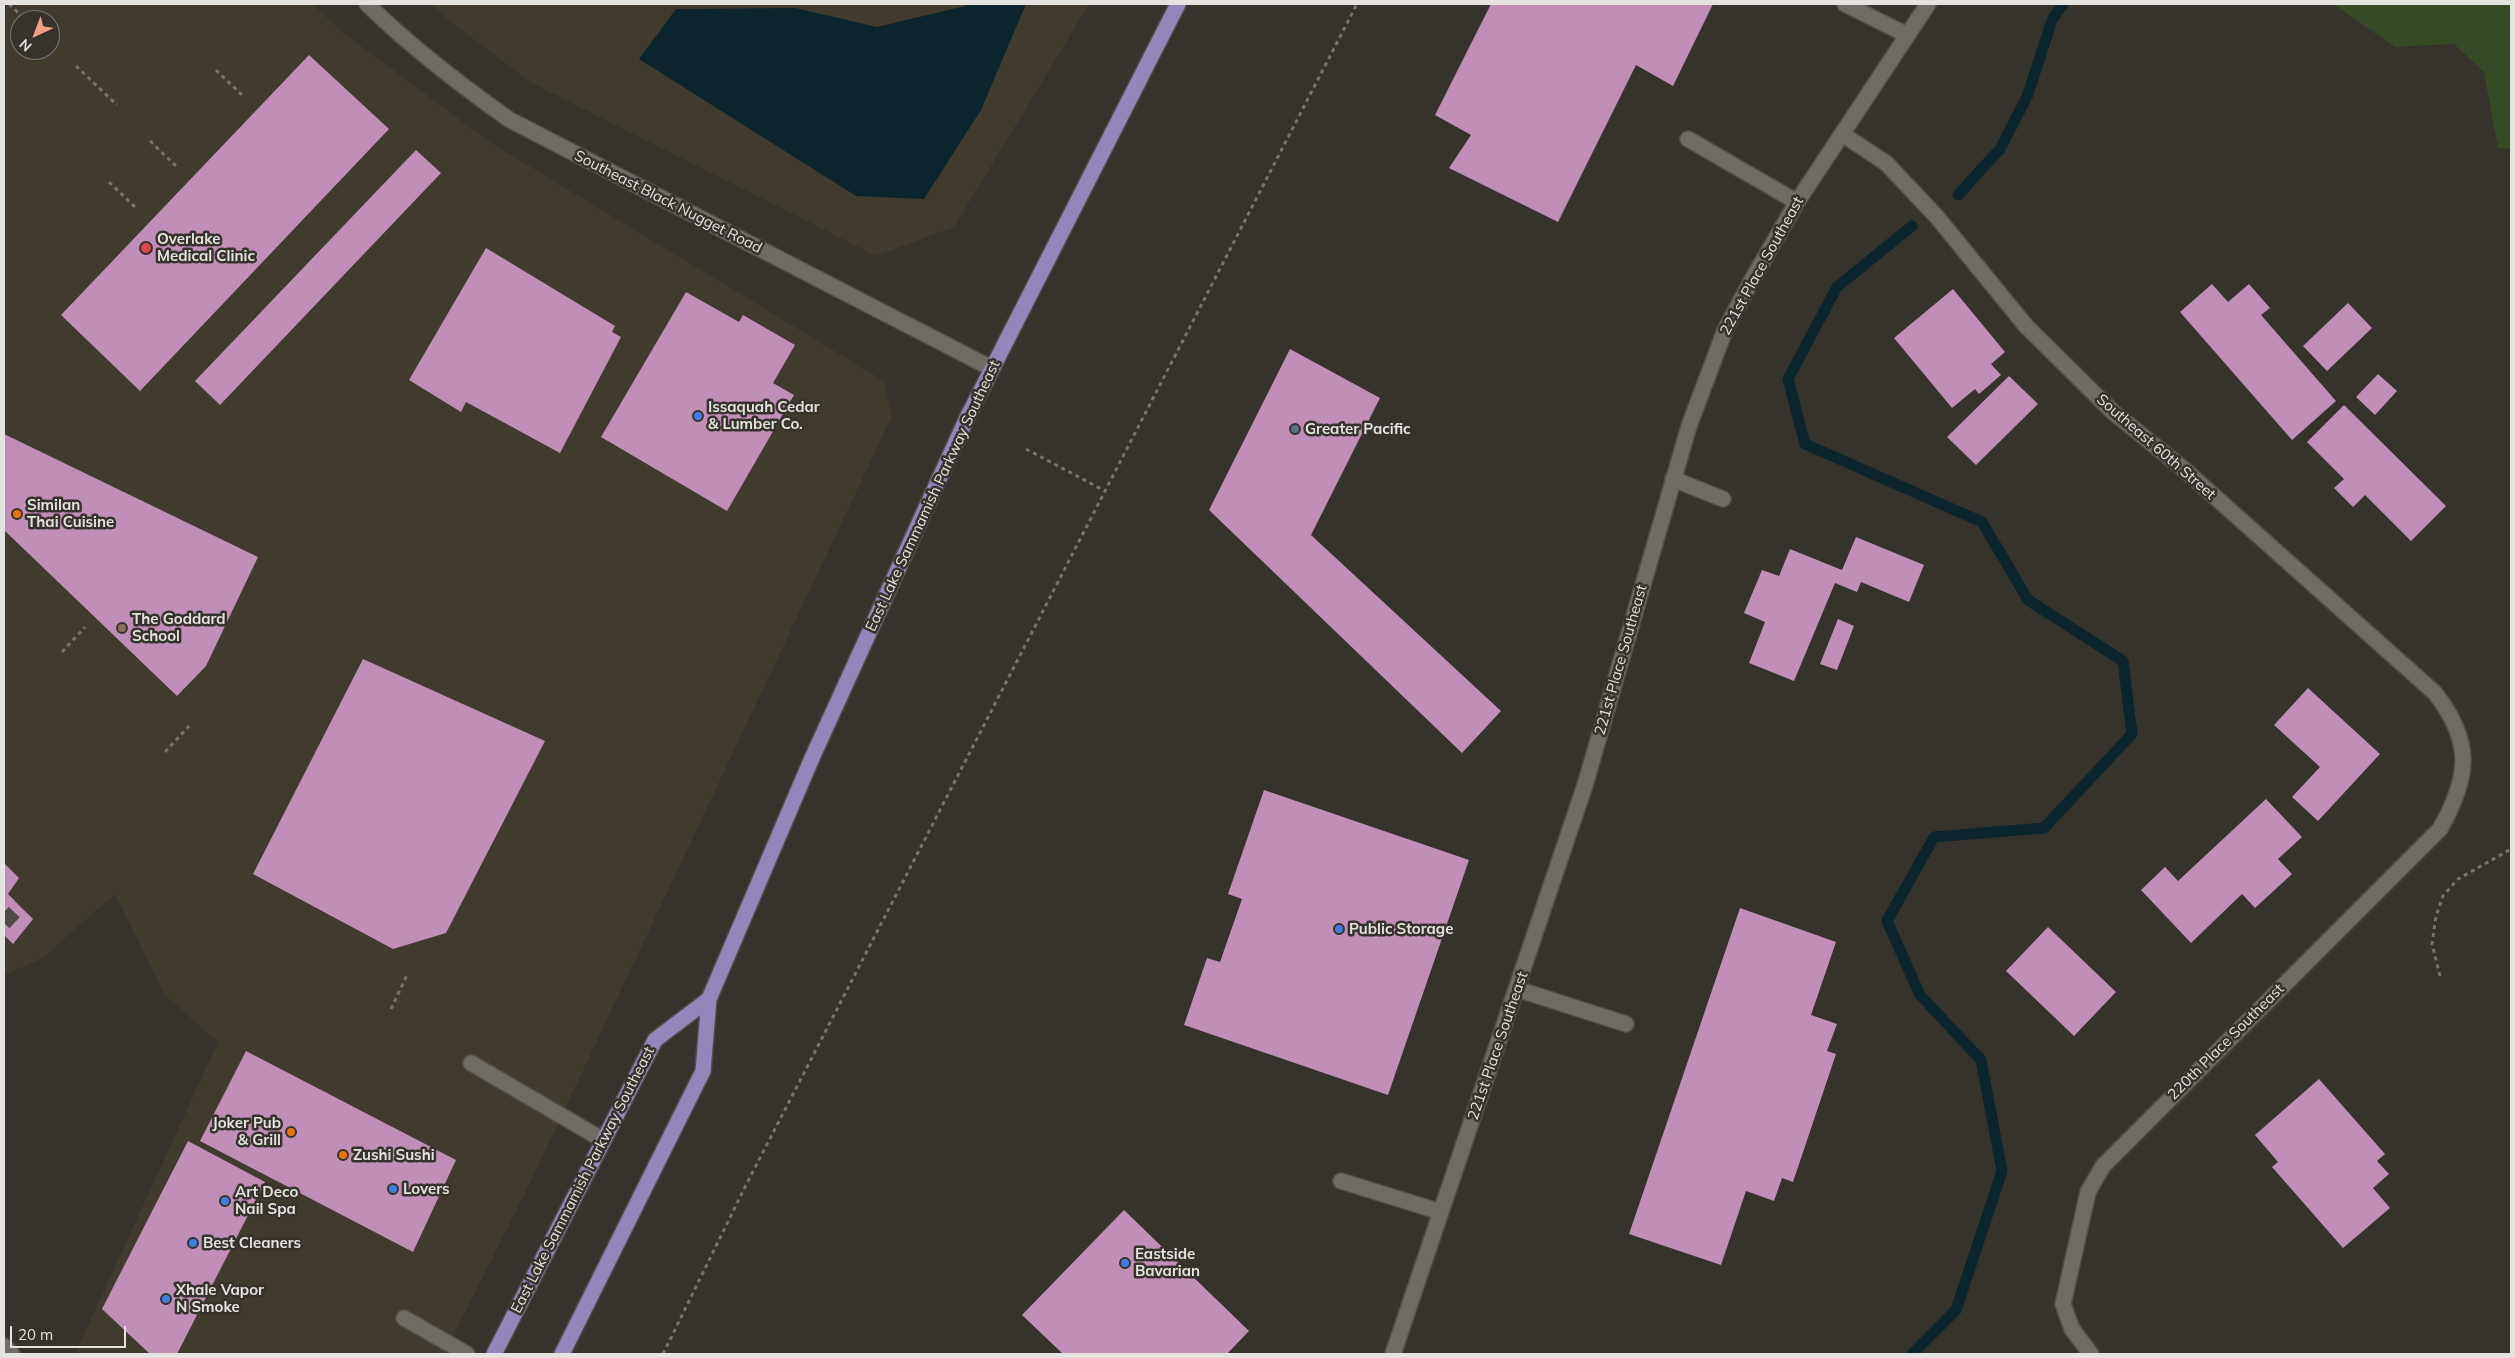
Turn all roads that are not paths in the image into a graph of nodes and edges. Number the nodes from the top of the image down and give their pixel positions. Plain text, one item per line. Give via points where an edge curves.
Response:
1 (367, 4) edge
2 (1178, 4) edge
3 (1845, 4) edge
4 (1928, 4) edge
5 (1907, 35) junction
6 (1842, 134) junction
7 (1688, 139) dead end
8 (1797, 202) junction
9 (991, 368) junction
10 (1674, 479) junction
11 (1722, 499) dead end
12 (2464, 758) joint
13 (1517, 989) junction
14 (709, 999) junction
15 (1626, 1024) dead end
16 (471, 1063) dead end
17 (603, 1140) junction
18 (1341, 1181) dead end
19 (1441, 1212) junction
20 (404, 1318) dead end
21 (4, 1346) edge
22 (12, 1354) edge
23 (467, 1354) edge
24 (494, 1354) edge
25 (562, 1354) edge
26 (1393, 1354) edge
27 (2091, 1354) edge

1 - 9 street, Southeast Black Nugget Road via 418,51 510,120
2 - 9 main road, East Lake Sammamish Parkway Southeast
3 - 5 street
4 - 5 street, 221st Place Southeast
5 - 6 street, 221st Place Southeast
6 - 8 street, 221st Place Southeast
6 - 12 street, Southeast 60th Street via 1886,163 1937,216 2026,326 2113,412 2186,471 2435,692 2460,734
7 - 8 street
8 - 10 street, 221st Place Southeast via 1725,330 1702,386
9 - 14 main road, East Lake Sammamish Parkway Southeast via 812,758
10 - 11 street
10 - 13 street, 221st Place Southeast via 1585,785
12 - 27 street, 220th Place Southeast via 2452,806 2440,829 2103,1166 2088,1192 2063,1304 2072,1329
13 - 15 street
13 - 19 street, 221st Place Southeast
14 - 17 main road, East Lake Sammamish Parkway Southeast via 655,1040
14 - 25 main road, East Lake Sammamish Parkway Southeast via 703,1071
16 - 17 street
17 - 24 main road, East Lake Sammamish Parkway Southeast
18 - 19 street
19 - 26 street, 221st Place Southeast
20 - 23 street
21 - 22 street

